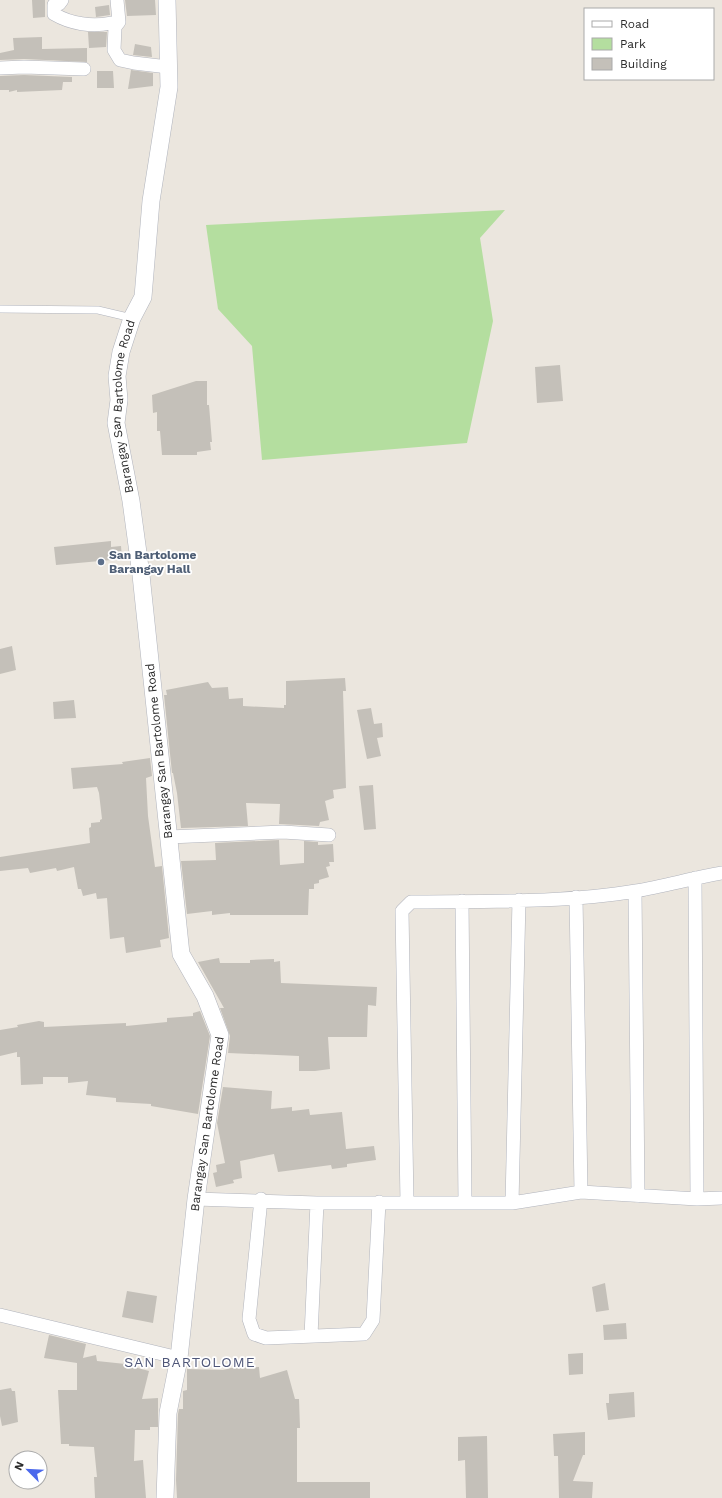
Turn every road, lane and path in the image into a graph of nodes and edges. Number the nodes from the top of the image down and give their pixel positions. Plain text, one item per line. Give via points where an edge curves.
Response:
1 (62, 0) edge
2 (117, 0) edge
3 (167, 0) edge
4 (115, 27) junction
5 (168, 67) junction
6 (0, 68) edge
7 (84, 69) dead end
8 (0, 309) edge
9 (132, 318) junction
10 (329, 835) dead end
11 (169, 837) junction
12 (722, 873) edge
13 (694, 878) junction
14 (636, 891) junction
15 (576, 897) junction
16 (519, 900) junction
17 (462, 902) junction
18 (581, 1192) junction
19 (638, 1196) junction
20 (196, 1198) junction
21 (722, 1198) edge
22 (261, 1199) junction
23 (697, 1199) junction
24 (379, 1202) junction
25 (408, 1202) junction
26 (317, 1203) junction
27 (465, 1203) junction
28 (512, 1203) junction
29 (0, 1315) edge
30 (311, 1336) junction
31 (178, 1358) junction
32 (166, 1498) edge

1 - 4 street via 53,8 54,14 63,19 80,24 111,23
2 - 4 street via 119,22
3 - 5 street, Barangay San Bartolome Road
4 - 5 street via 114,50 120,60
5 - 9 street, Barangay San Bartolome Road via 169,87 151,201 143,296
6 - 7 street
8 - 9 lane via 98,310
9 - 11 street, Barangay San Bartolome Road via 121,352 117,376 119,400 116,424 131,500 141,575
10 - 11 street via 283,832
11 - 20 street, Barangay San Bartolome Road via 181,954 205,996 220,1035
12 - 13 street
13 - 14 street
13 - 23 street
14 - 15 street
14 - 19 street
15 - 16 street
15 - 18 street
16 - 17 street
16 - 28 street
17 - 25 street via 411,902 402,911
17 - 27 street
18 - 19 street
18 - 28 street
19 - 23 street
20 - 22 street
20 - 31 street, Barangay San Bartolome Road
21 - 23 street
22 - 26 street
22 - 30 street via 249,1319 254,1334 266,1338
24 - 25 street
24 - 26 street
24 - 30 street via 373,1320 364,1334
25 - 27 street
26 - 30 street
27 - 28 street
29 - 31 street
31 - 32 street, Barangay San Bartolome Road via 168,1413

